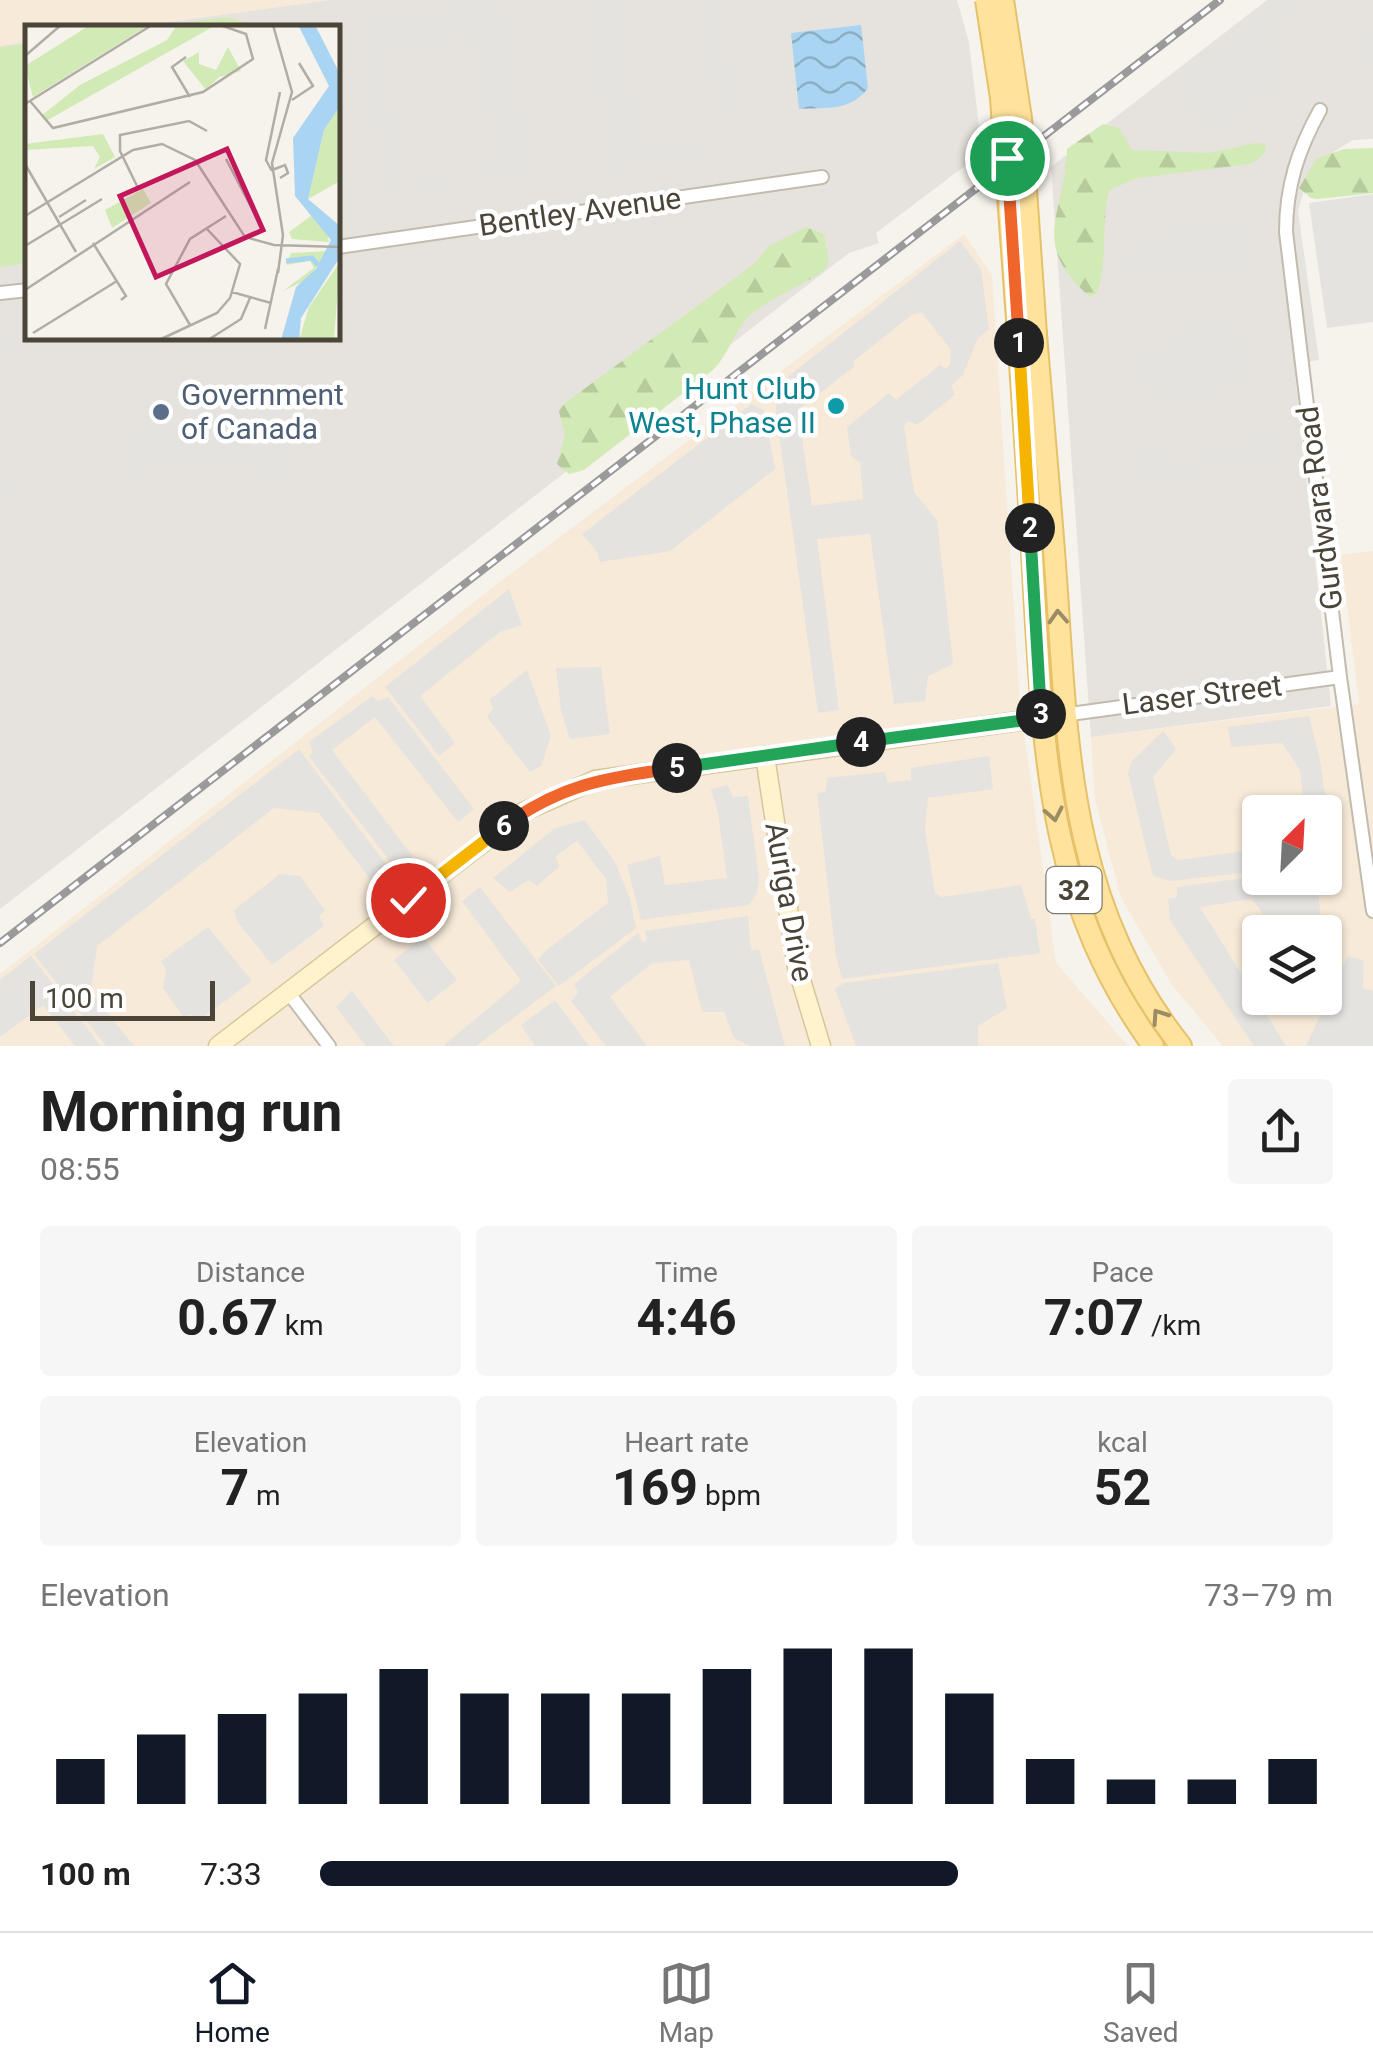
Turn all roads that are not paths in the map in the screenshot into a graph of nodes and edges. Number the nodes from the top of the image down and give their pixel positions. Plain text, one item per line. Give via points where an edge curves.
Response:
1 (986, 0) edge
2 (1003, 0) edge
3 (1320, 110) dead end
4 (822, 176) dead end
5 (340, 248) edge
6 (25, 290) edge
7 (0, 294) edge
8 (1028, 340) junction
9 (1340, 677) junction
10 (1064, 714) junction
11 (1041, 718) junction
12 (765, 756) junction
13 (1373, 911) edge
14 (288, 992) junction
15 (218, 1046) edge
16 (329, 1046) edge
17 (821, 1046) edge
18 (1153, 1046) edge
19 (1181, 1046) edge

1 - 8 main road, 32, bridge
2 - 8 main road, 32, bridge via 1021,118
3 - 9 street, Gurdwara Road via 1292,172 1286,232
4 - 5 street, Bentley Avenue
6 - 7 street
10 -> 8 main road, 32
8 - 11 main road, 32
9 - 10 street, Laser Street
9 - 13 street, Gurdwara Road
10 - 11 main road
19 -> 10 main road, 32 via 1127,962 1100,898 1078,816
11 - 12 street
11 -> 18 main road, 32 via 1050,796 1073,887 1116,990
12 - 14 street via 595,780 550,798 480,843
12 - 17 street, Auriga Drive via 796,967
14 - 15 street
14 - 16 street

